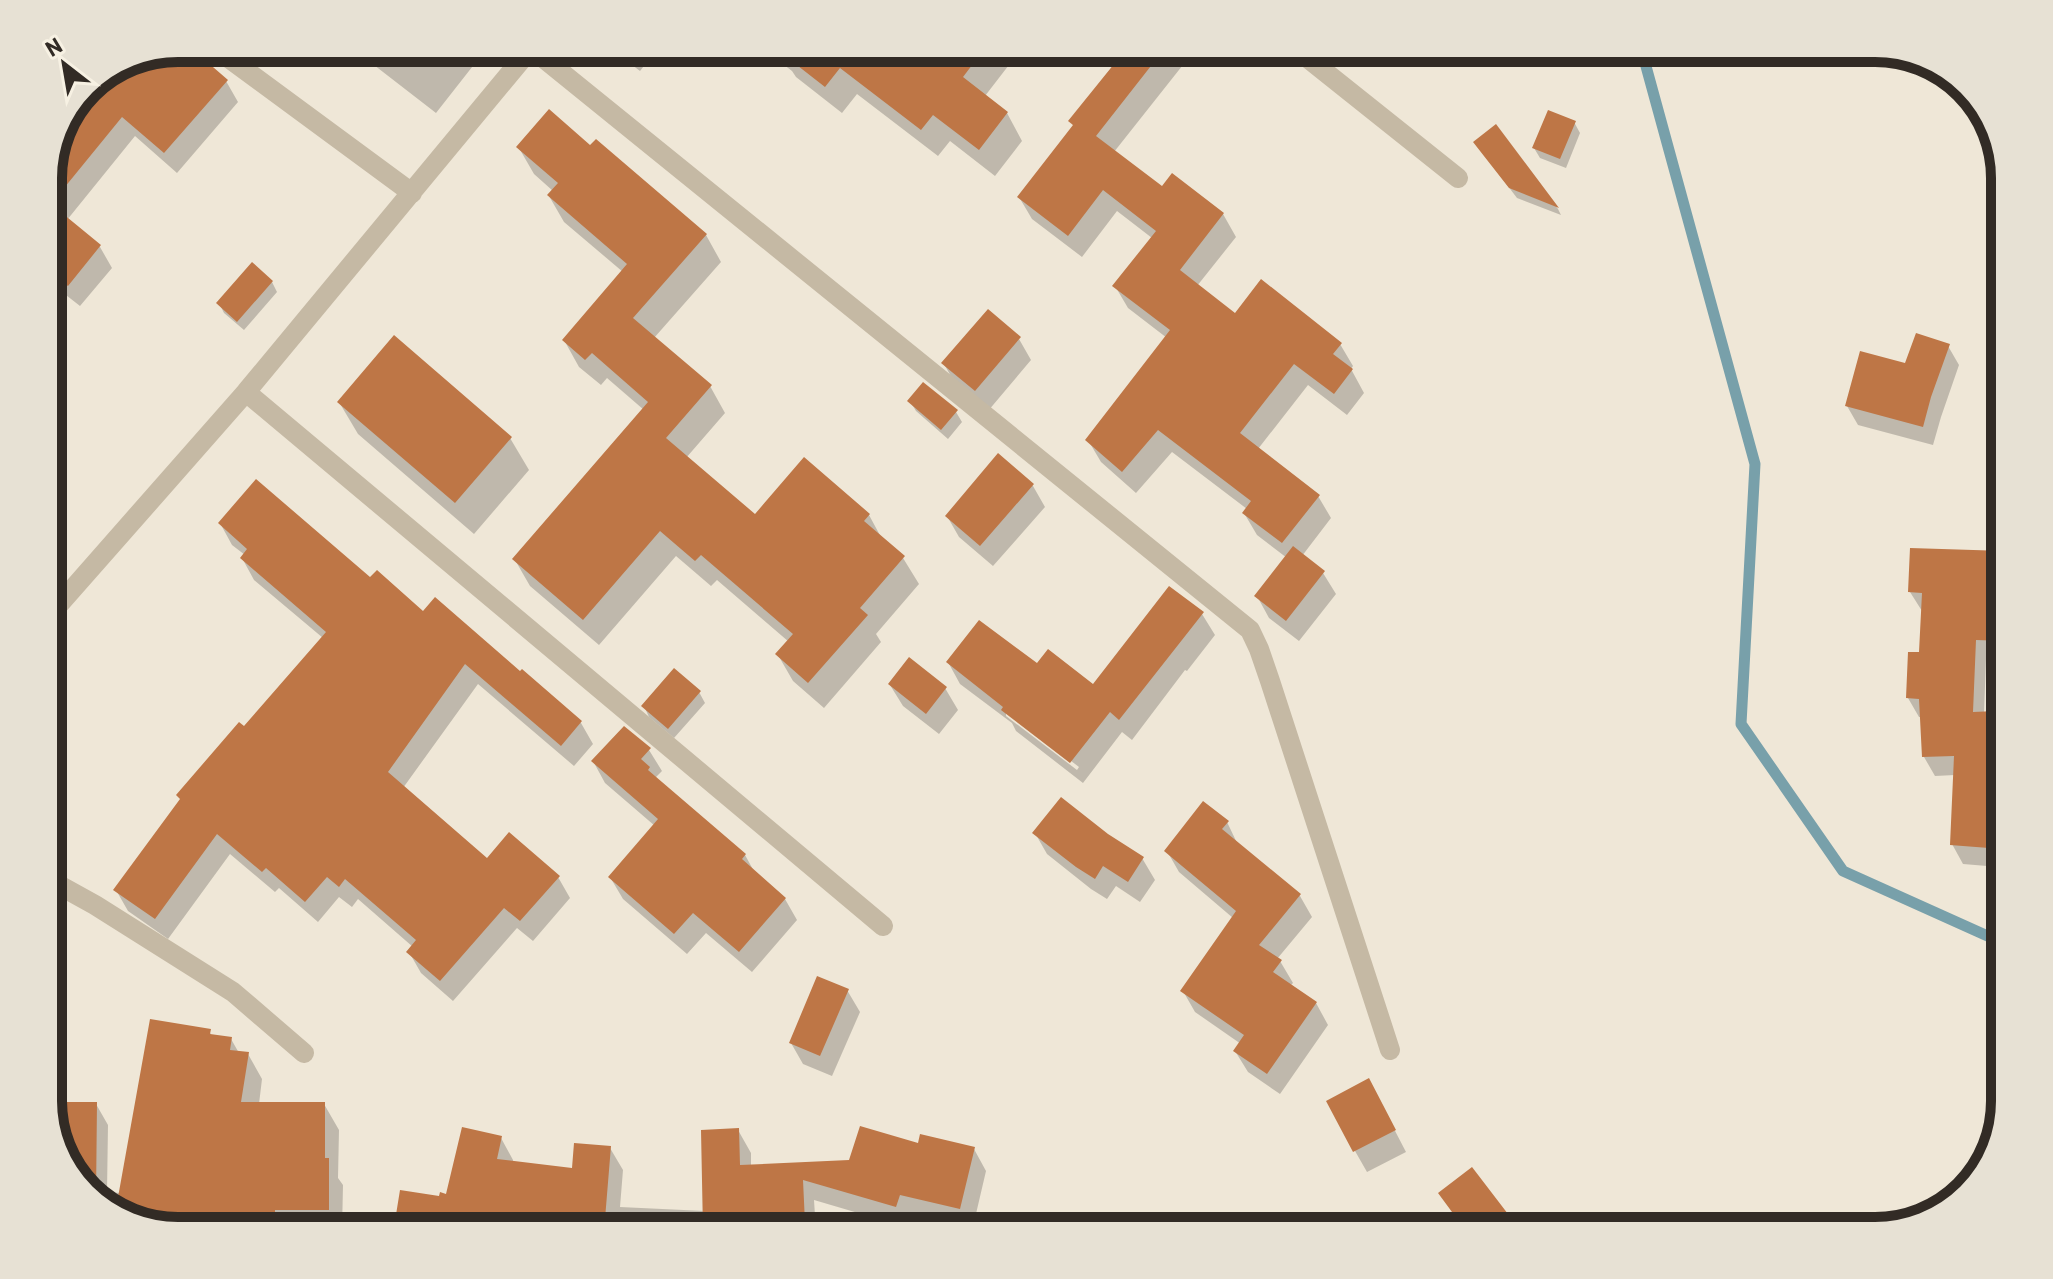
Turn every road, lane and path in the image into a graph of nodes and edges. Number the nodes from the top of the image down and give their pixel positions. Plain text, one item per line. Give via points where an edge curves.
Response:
1 (234, 62) edge
2 (520, 62) edge
3 (548, 62) edge
4 (1313, 62) edge
5 (1458, 178) dead end
6 (412, 193) junction
7 (246, 392) junction
8 (62, 601) edge
9 (62, 887) edge
10 (883, 926) dead end
11 (1390, 1050) dead end
12 (304, 1053) dead end

1 - 6 street
2 - 6 street
3 - 11 street via 1250,630
4 - 5 street
6 - 7 street
7 - 8 street
7 - 10 street
9 - 12 street via 233,992

